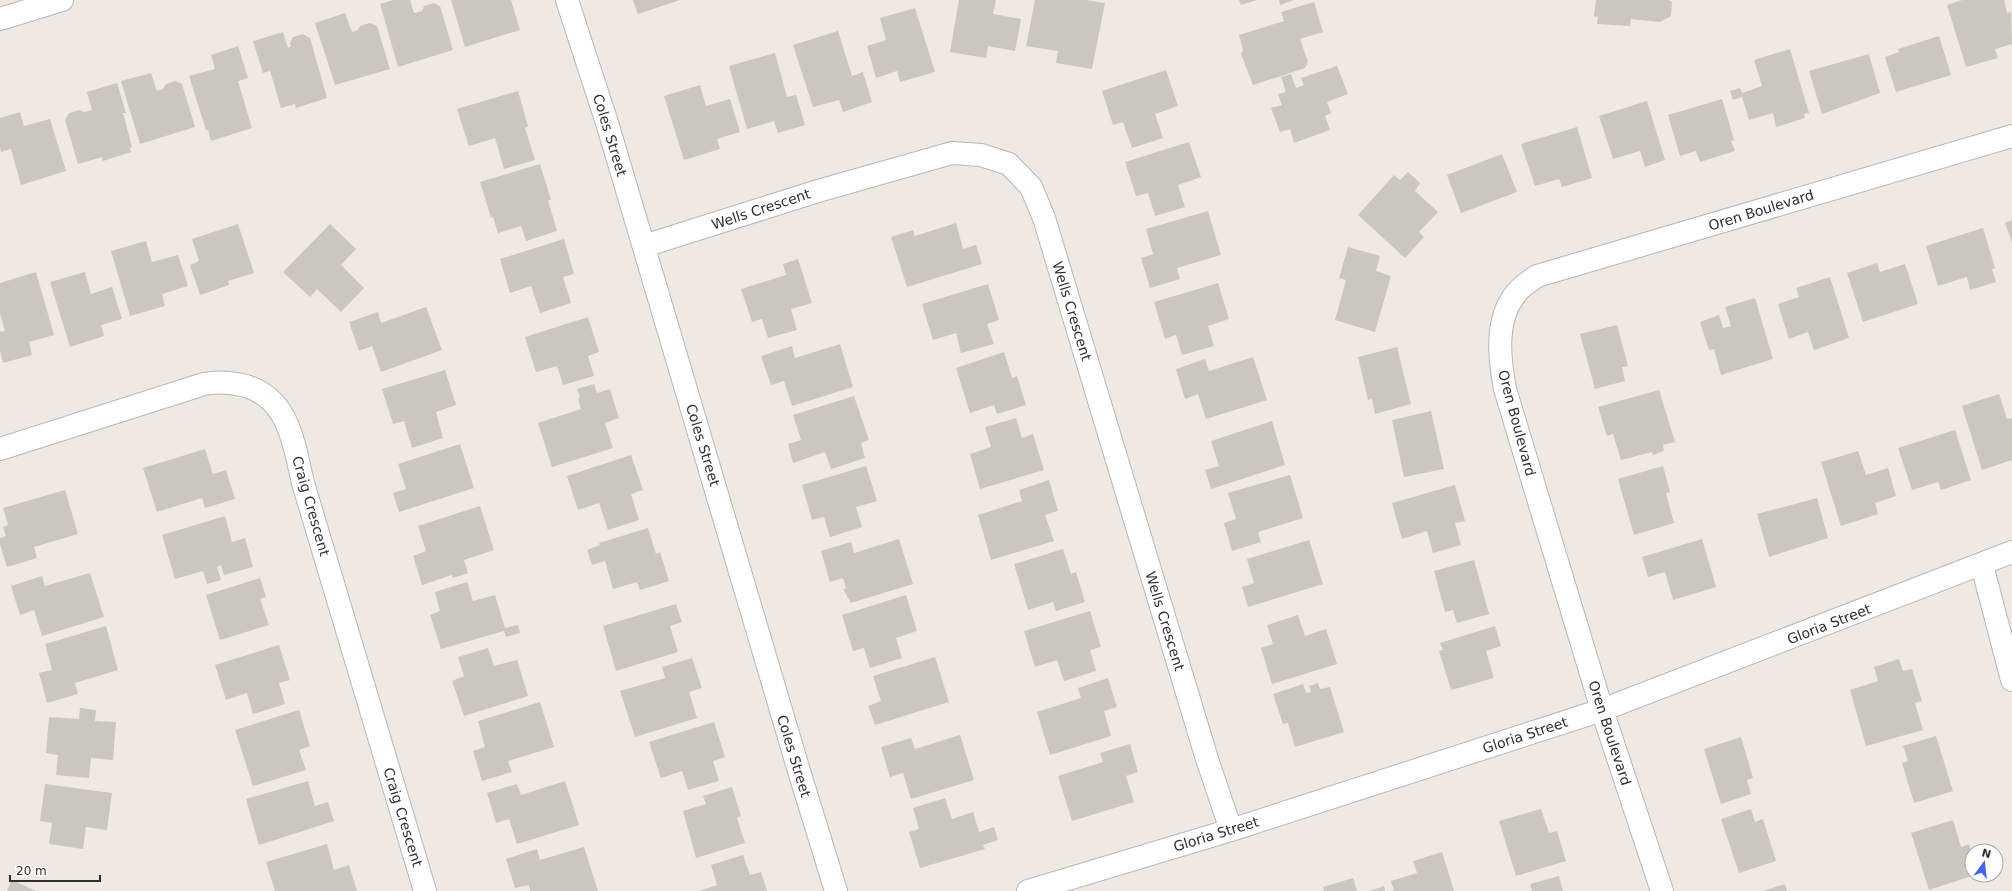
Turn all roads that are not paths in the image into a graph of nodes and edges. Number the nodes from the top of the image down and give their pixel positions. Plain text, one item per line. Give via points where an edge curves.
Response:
1 (62, 0) edge
2 (567, 0) edge
3 (0, 18) edge
4 (2012, 136) edge
5 (644, 246) junction
6 (0, 449) edge
7 (2012, 552) edge
8 (1982, 565) junction
9 (2012, 680) edge
10 (1602, 710) junction
11 (1231, 830) junction
12 (425, 891) edge
13 (836, 891) edge
14 (1028, 891) edge
15 (1662, 891) edge

1 - 3 street
2 - 5 street, Coles Street
4 - 10 street, Oren Boulevard via 1537,276 1520,289 1509,304 1501,331 1500,351 1505,389
5 - 11 street, Wells Crescent via 818,191 952,153 981,155 1009,164 1031,187 1044,218 1207,759
5 - 13 street, Coles Street
6 - 12 street, Craig Crescent via 220,381 258,390 273,401 292,436 303,483
7 - 8 street, Gloria Street
8 - 9 street
8 - 10 street, Gloria Street
10 - 11 street, Gloria Street
10 - 15 street, Oren Boulevard
11 - 14 street, Gloria Street

